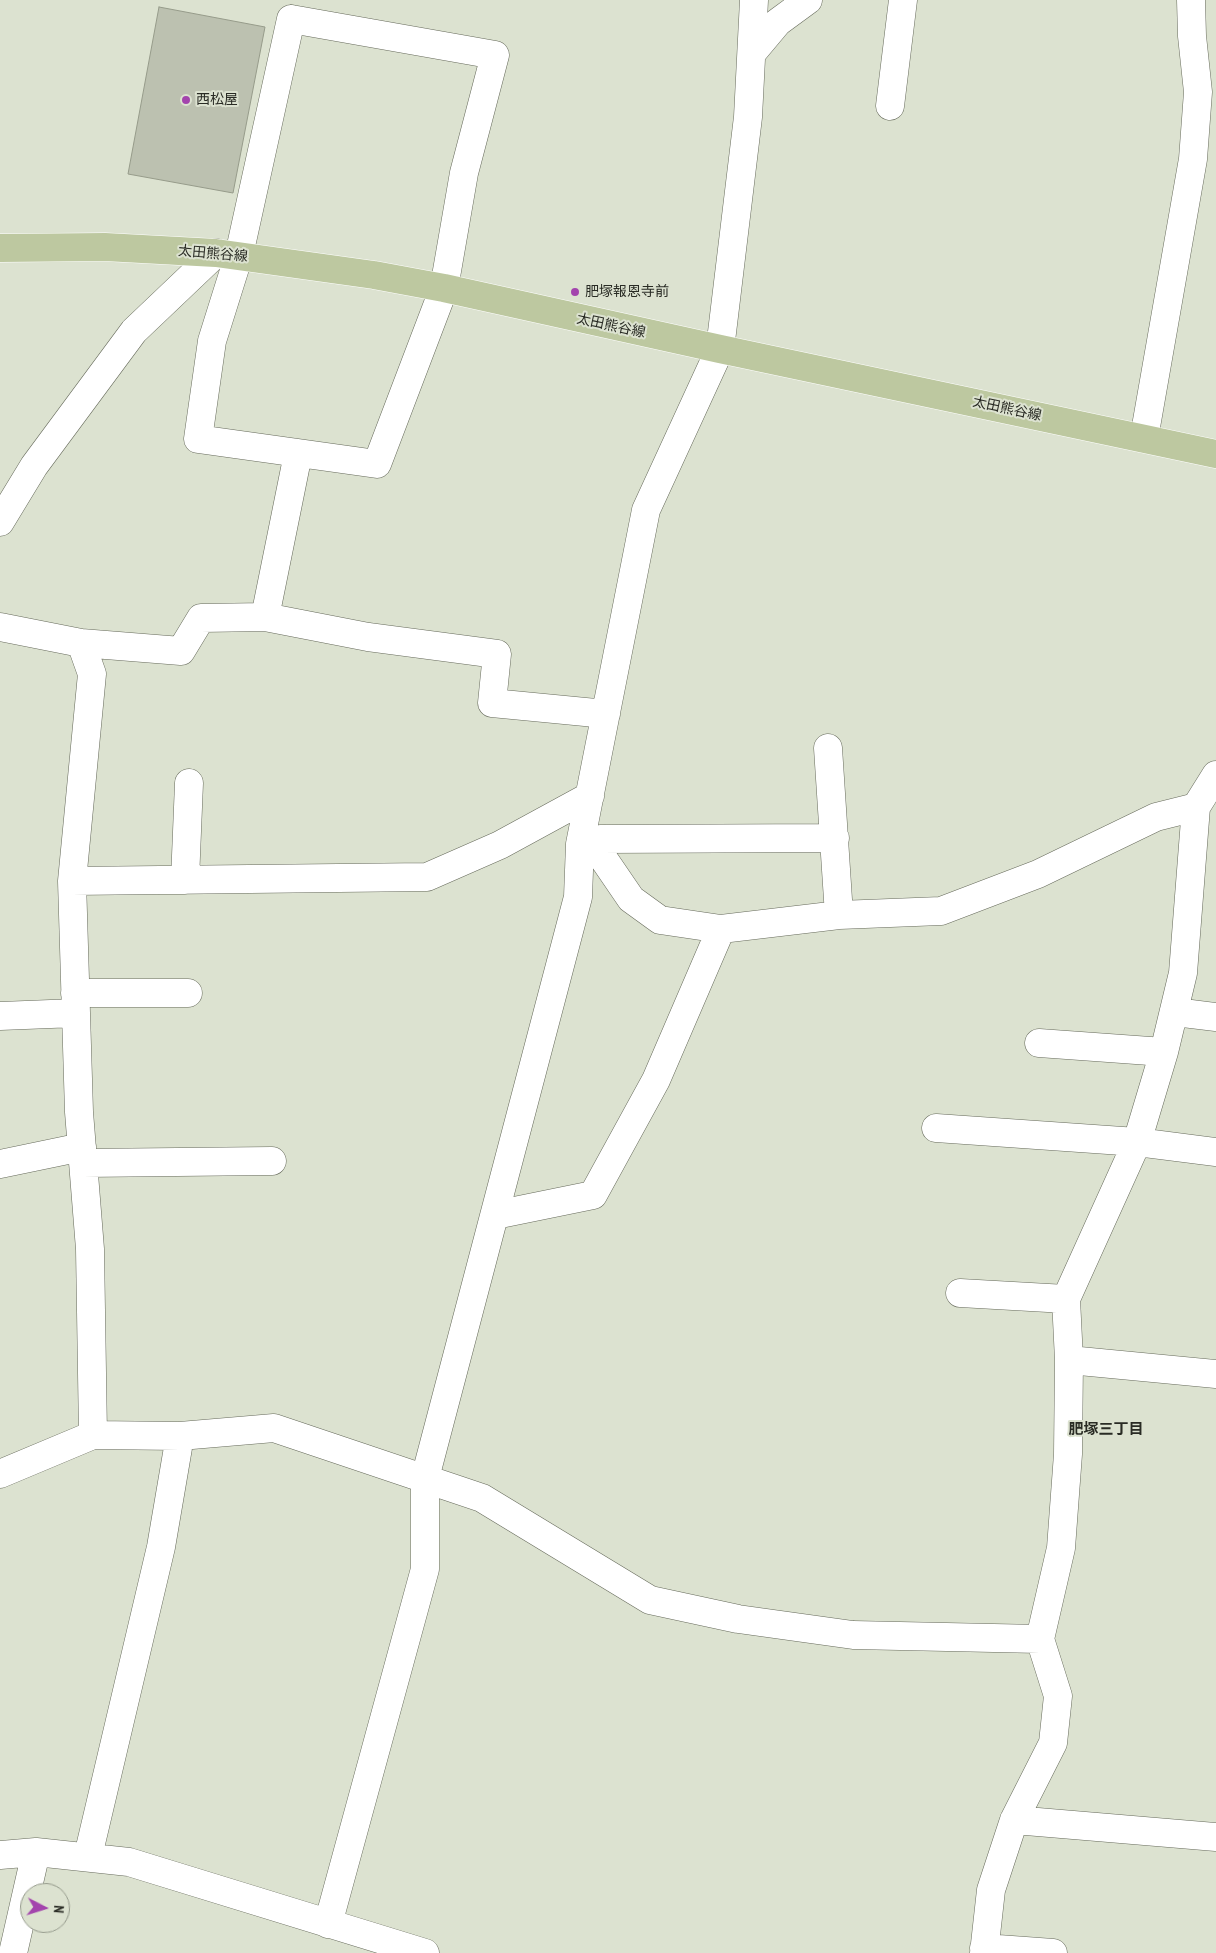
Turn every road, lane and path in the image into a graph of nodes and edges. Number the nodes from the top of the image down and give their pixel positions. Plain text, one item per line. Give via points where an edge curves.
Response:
1 (754, 0) edge
2 (808, 0) edge
3 (903, 0) edge
4 (1191, 0) edge
5 (752, 53) junction
6 (890, 106) dead end
7 (0, 248) edge
8 (228, 254) junction
9 (444, 288) junction
10 (720, 349) junction
11 (1144, 438) junction
12 (298, 454) junction
13 (1216, 454) edge
14 (0, 522) edge
15 (265, 617) junction
16 (0, 627) edge
17 (81, 643) junction
18 (606, 714) junction
19 (828, 748) dead end
20 (1216, 775) edge
21 (189, 783) dead end
22 (590, 796) junction
23 (1196, 807) junction
24 (835, 838) junction
25 (580, 844) junction
26 (185, 880) junction
27 (72, 881) junction
28 (839, 915) junction
29 (721, 929) junction
30 (188, 993) dead end
31 (75, 1003) junction
32 (1175, 1012) junction
33 (0, 1016) edge
34 (1216, 1018) edge
35 (1039, 1043) dead end
36 (1164, 1052) junction
37 (936, 1128) dead end
38 (1137, 1142) junction
39 (1216, 1152) edge
40 (82, 1155) junction
41 (272, 1161) dead end
42 (0, 1164) edge
43 (494, 1215) junction
44 (960, 1293) dead end
45 (1066, 1299) junction
46 (1069, 1360) junction
47 (1216, 1374) edge
48 (93, 1435) junction
49 (180, 1436) junction
50 (0, 1474) edge
51 (425, 1478) junction
52 (1040, 1639) junction
53 (1014, 1820) junction
54 (1216, 1837) edge
55 (36, 1852) junction
56 (0, 1855) edge
57 (88, 1856) junction
58 (328, 1924) junction
59 (984, 1950) edge
60 (13, 1953) edge
61 (424, 1953) edge
62 (1053, 1953) edge

1 - 5 street
2 - 5 street via 778,22
3 - 6 street
4 - 11 street via 1198,92 1193,159
5 - 10 street via 748,117
7 - 8 main road, 太田熊谷線 via 105,247
8 - 9 main road, 太田熊谷線
8 - 9 street via 291,19 495,56 464,172
8 - 12 street via 198,439
8 - 14 street via 134,330 34,466
9 - 10 main road, 太田熊谷線
9 - 12 street via 377,464
10 - 11 main road, 太田熊谷線
10 - 18 street via 646,510
11 - 13 main road, 太田熊谷線
12 - 15 street
15 - 17 street via 200,618 181,651
15 - 18 street via 368,637 497,654 492,703
16 - 17 street
17 - 27 street via 92,674
18 - 22 street
19 - 24 street
20 - 23 street
21 - 26 street
22 - 25 street
22 - 26 street via 500,844 427,877
23 - 28 street via 1156,817 1038,874 941,911
23 - 32 street via 1183,973
24 - 25 street via 600,838
24 - 28 street
25 - 29 street via 603,858 631,899 660,920
25 - 43 street via 578,897
26 - 27 street
27 - 31 street
28 - 29 street
29 - 43 street via 656,1080 593,1195
30 - 31 street
31 - 33 street
31 - 40 street
32 - 34 street
32 - 36 street
35 - 36 street
36 - 38 street
37 - 38 street
38 - 39 street
38 - 45 street
40 - 41 street
40 - 42 street
40 - 48 street via 90,1250
43 - 51 street
44 - 45 street
45 - 46 street
46 - 47 street
46 - 52 street via 1068,1454 1061,1548
48 - 49 street
48 - 50 street
49 - 51 street via 274,1428
49 - 57 street via 161,1547
51 - 52 street via 482,1498 650,1600 738,1619 853,1636
51 - 58 street via 425,1569
52 - 53 street via 1058,1696 1053,1743
53 - 54 street
53 - 59 street via 991,1890
55 - 56 street
55 - 57 street
55 - 60 street
57 - 58 street via 129,1862
58 - 61 street
59 - 62 street

